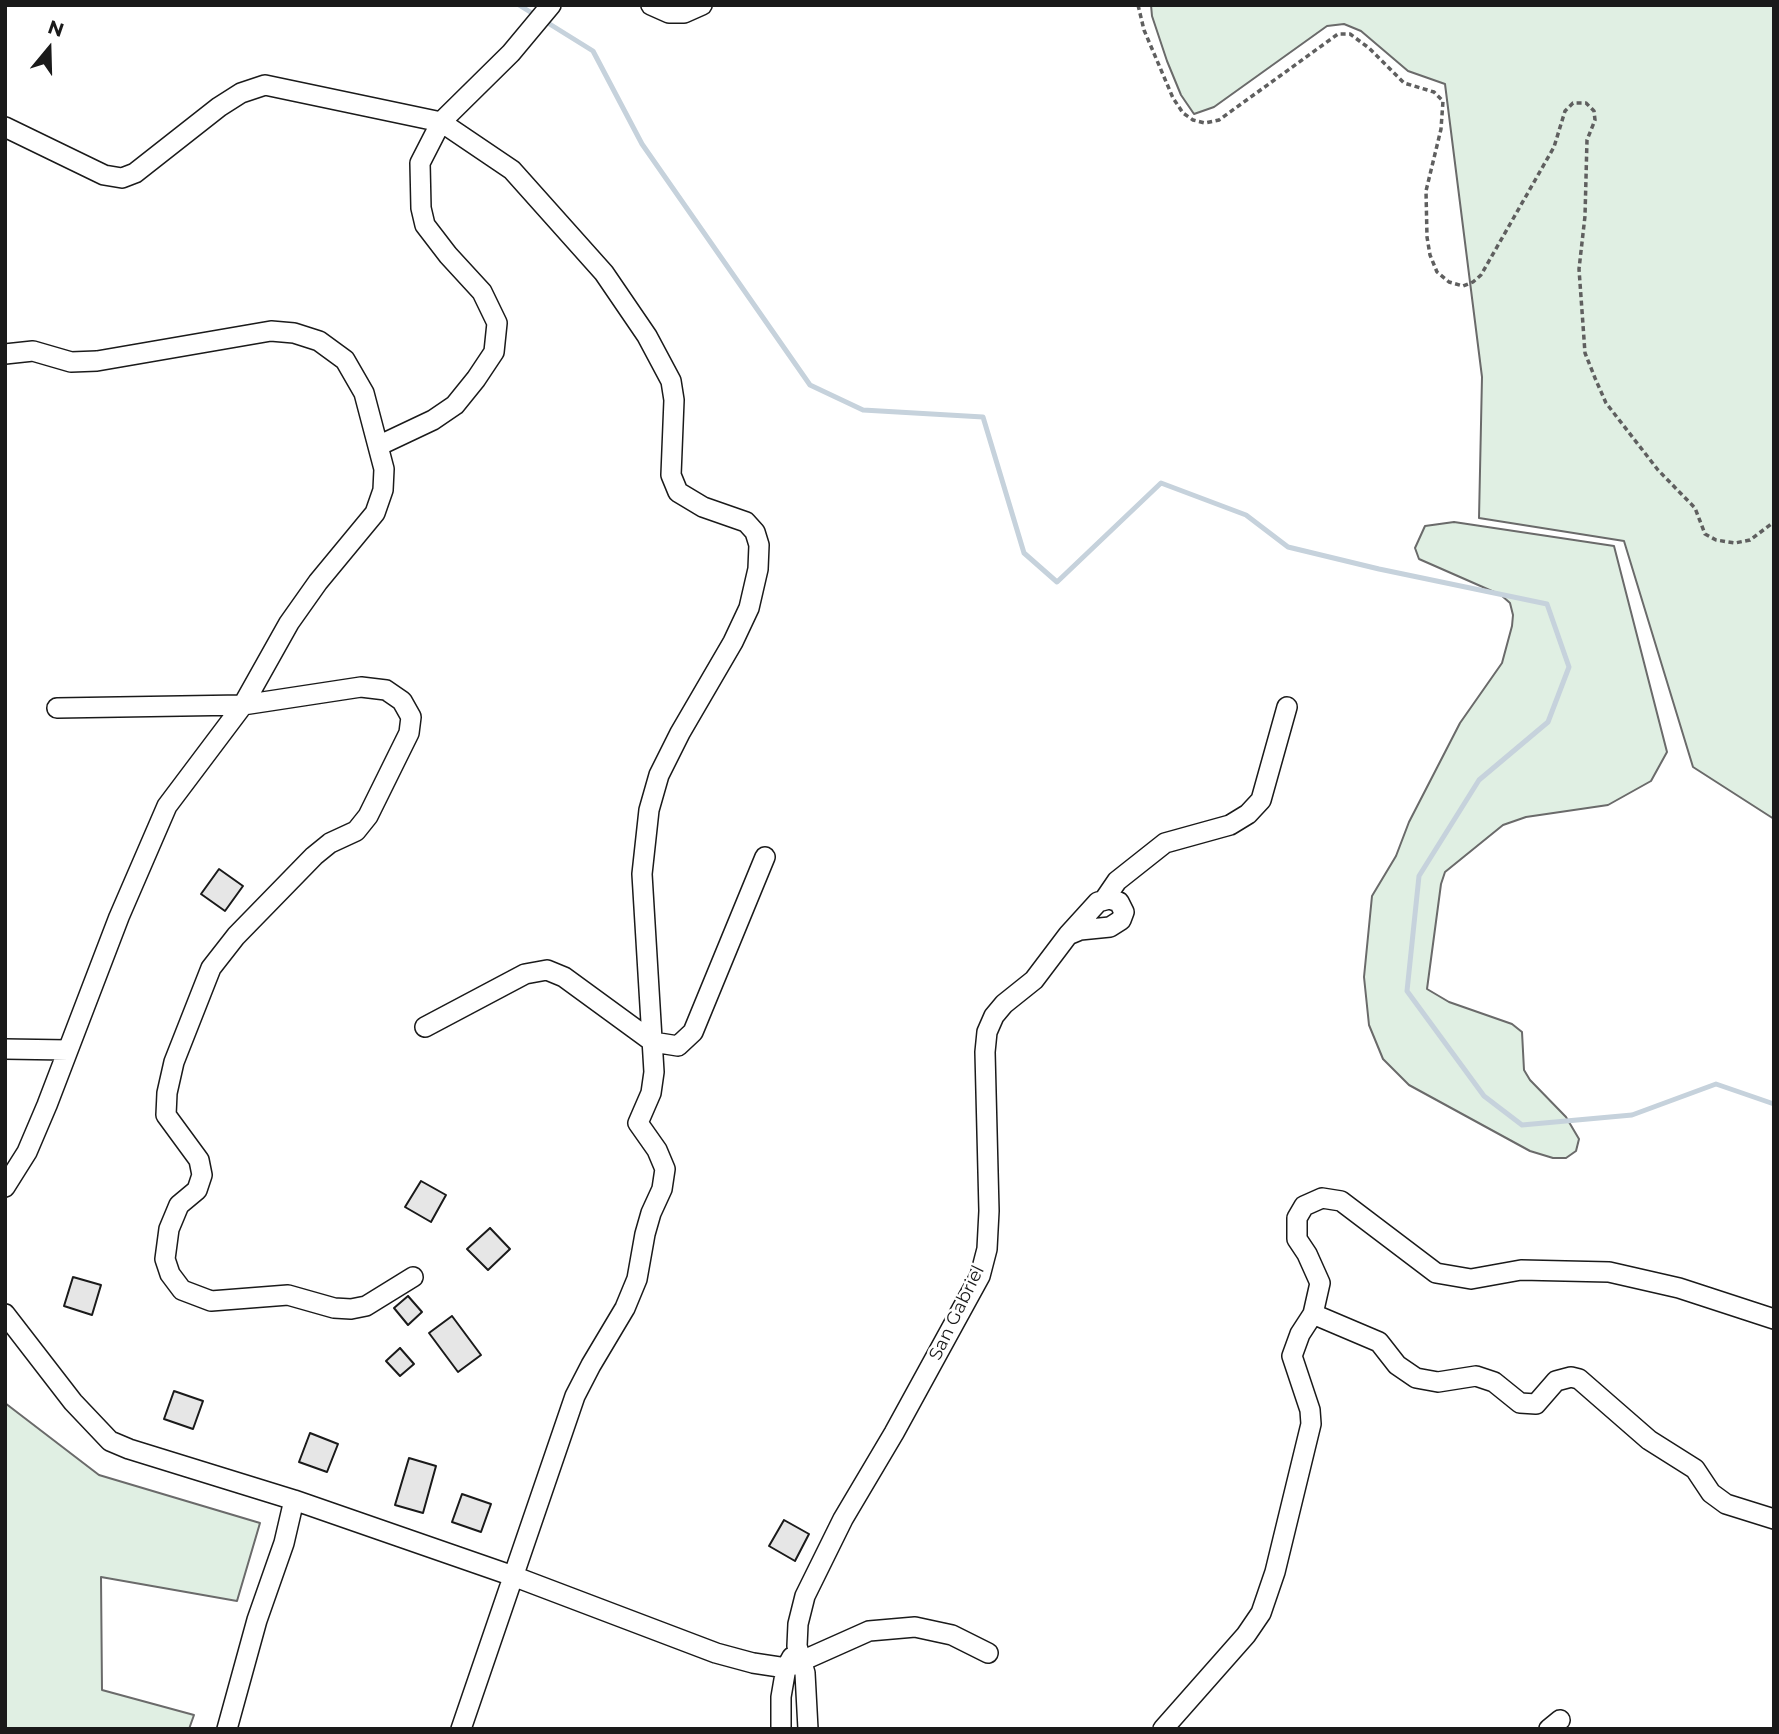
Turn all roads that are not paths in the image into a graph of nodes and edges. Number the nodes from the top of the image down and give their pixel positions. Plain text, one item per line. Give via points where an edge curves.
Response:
1 (551, 5) edge
2 (651, 5) edge
3 (702, 5) edge
4 (441, 122) junction
5 (5, 127) edge
6 (5, 354) edge
7 (378, 446) junction
8 (243, 705) junction
9 (1287, 707) dead end
10 (57, 708) dead end
11 (765, 857) dead end
12 (425, 1027) dead end
13 (653, 1042) junction
14 (5, 1049) edge
15 (68, 1050) junction
16 (5, 1187) edge
17 (413, 1277) dead end
18 (5, 1314) edge
19 (1313, 1314) junction
20 (1774, 1318) edge
21 (294, 1500) junction
22 (1774, 1519) edge
23 (513, 1576) junction
24 (988, 1653) dead end
25 (795, 1659) junction
26 (227, 1729) edge
27 (461, 1729) edge
28 (781, 1729) edge
29 (808, 1729) edge
30 (1163, 1729) edge

1 - 4 street via 511,53
2 - 3 street via 669,13 684,13
4 - 5 street via 265,85 219,107 135,173 122,178 95,171
4 - 7 street via 421,163 421,208 425,225 482,292 497,323 494,352 455,405
4 - 13 street via 512,170 604,273 648,336 671,381 671,475 678,492 703,507 746,522 759,545 748,608 659,775 649,810 642,874
6 - 7 street via 33,351 71,362 97,361 271,331 294,332 319,341 345,360 364,393
7 - 8 street via 384,469 375,513 289,624
8 - 10 street
8 - 15 street via 167,806
8 - 17 street via 361,687 386,690 402,701 411,717 409,733 368,816 356,831 314,856 211,968 174,1062 167,1093 166,1115 199,1160 202,1175 197,1191 179,1205 169,1229 165,1259 182,1290 211,1301 288,1295 351,1309 366,1306
9 - 25 street, San Gabriel via 1261,800 1248,814 1230,825 1165,843 1117,881 1034,980 995,1016 985,1052 989,1211 980,1276 824,1555 798,1624
11 - 13 street via 693,1032 678,1046
12 - 13 street via 525,974 547,970 564,977
13 - 23 street via 651,1093 638,1123 665,1169 662,1189 645,1234 637,1279 575,1396
14 - 15 street
15 - 16 street via 27,1152
18 - 21 street via 73,1402 110,1441
19 - 20 street via 1320,1283 1297,1238 1297,1218 1304,1206 1322,1198 1341,1201 1436,1273 1471,1279 1521,1270 1609,1272
19 - 22 street via 1379,1342 1397,1365 1416,1378 1438,1382 1476,1376 1494,1381 1520,1403 1536,1404 1556,1381 1579,1379 1649,1440 1695,1469 1711,1493 1726,1504
19 - 30 street via 1292,1356 1311,1410 1311,1424 1261,1612
21 - 23 street
21 - 26 street
23 - 25 street via 716,1653 753,1663
23 - 27 street
24 - 25 street via 952,1635 915,1627 869,1631
25 - 28 street, San Gabriel via 781,1697
25 - 29 street via 806,1690

